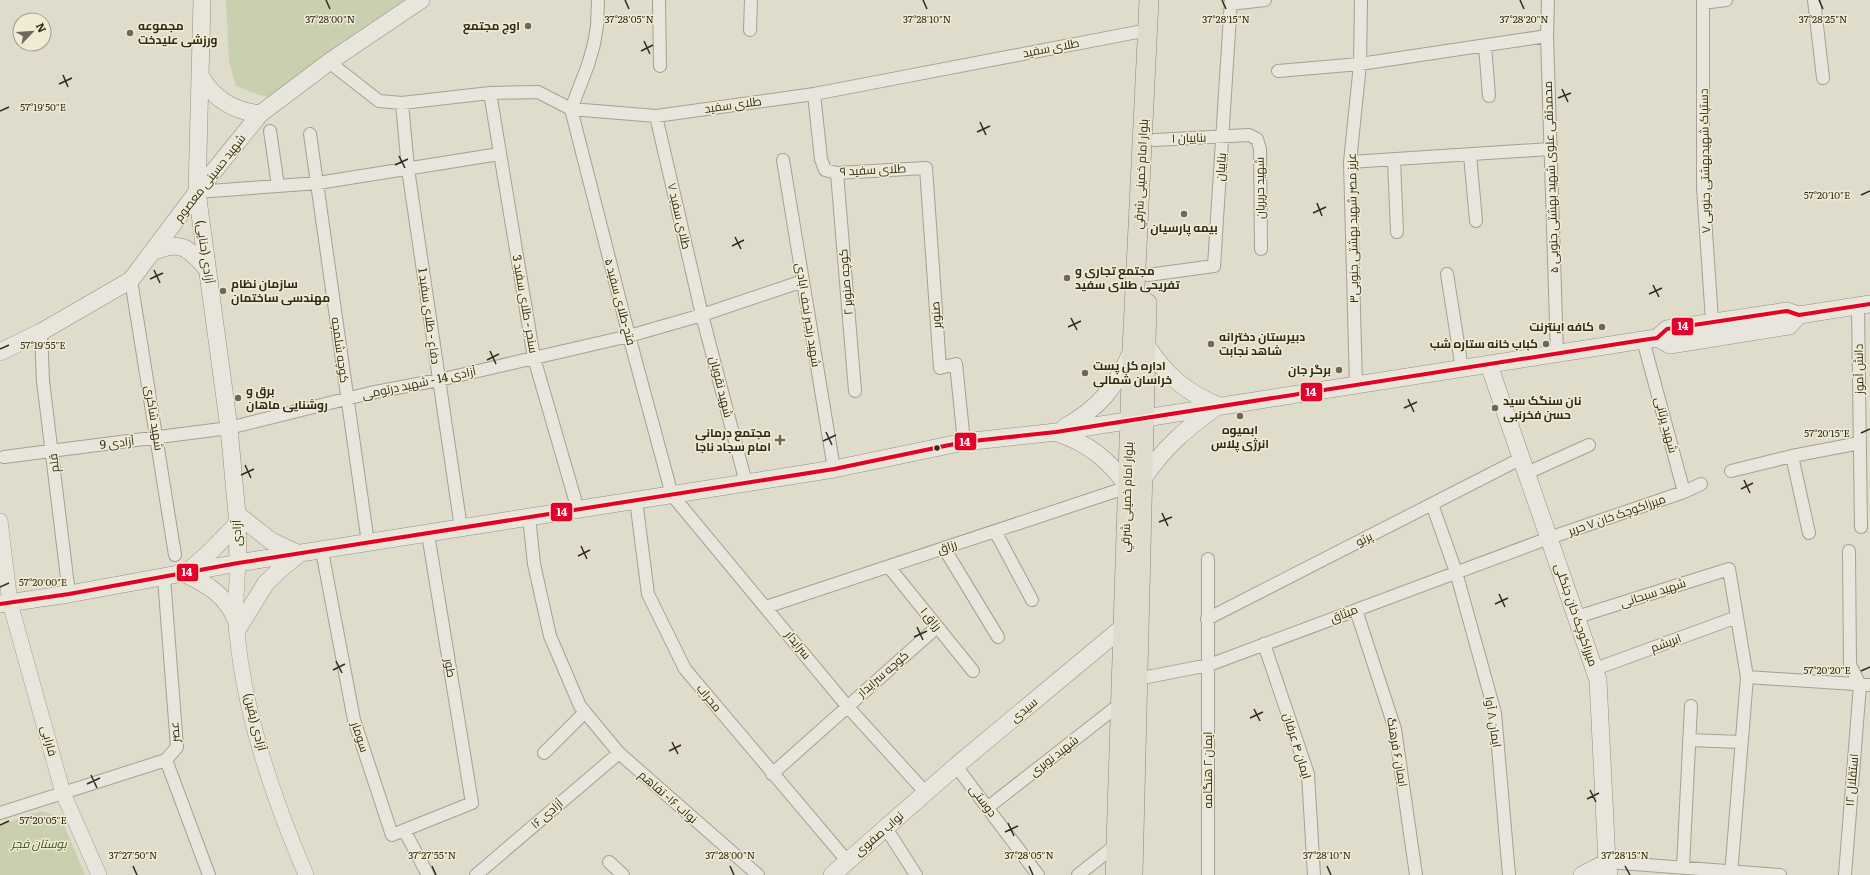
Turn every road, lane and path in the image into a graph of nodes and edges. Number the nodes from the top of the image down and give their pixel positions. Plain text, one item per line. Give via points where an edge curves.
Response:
1 (202, 0) edge
2 (421, 0) edge
3 (598, 0) edge
4 (659, 0) edge
5 (751, 0) edge
6 (1149, 0) edge
7 (1159, 0) edge
8 (1265, 0) edge
9 (1361, 0) edge
10 (1548, 0) edge
11 (1726, 0) edge
12 (1814, 0) edge
13 (1703, 1) edge
14 (1231, 2) edge
15 (750, 30) dead end
16 (1148, 30) junction
17 (1547, 36) junction
18 (1485, 46) junction
19 (329, 62) junction
20 (1360, 64) junction
21 (660, 66) dead end
22 (1278, 72) dead end
23 (201, 77) junction
24 (1823, 78) dead end
25 (490, 94) junction
26 (814, 94) junction
27 (1489, 96) dead end
28 (402, 103) junction
29 (570, 108) junction
30 (260, 114) junction
31 (656, 116) junction
32 (270, 131) dead end
33 (310, 134) dead end
34 (1222, 137) junction
35 (1155, 140) junction
36 (1550, 149) junction
37 (499, 154) junction
38 (1470, 155) junction
39 (783, 160) dead end
40 (1394, 160) junction
41 (1350, 162) junction
42 (926, 168) joint
43 (408, 169) junction
44 (837, 173) junction
45 (318, 183) junction
46 (278, 186) junction
47 (197, 192) junction
48 (1476, 221) dead end
49 (1398, 232) dead end
50 (1261, 248) dead end
51 (151, 254) junction
52 (207, 269) junction
53 (1447, 274) dead end
54 (1148, 275) junction
55 (131, 280) junction
56 (803, 282) junction
57 (1864, 305) edge
58 (702, 315) junction
59 (1799, 315) junction
60 (1712, 321) junction
61 (41, 332) junction
62 (629, 336) junction
63 (1650, 339) junction
64 (1139, 347) junction
65 (0, 352) edge
66 (1557, 354) junction
67 (534, 358) junction
68 (1489, 365) junction
69 (1462, 369) junction
70 (439, 380) junction
71 (1356, 385) junction
72 (855, 391) dead end
73 (347, 399) junction
74 (1219, 406) junction
75 (1137, 419) junction
76 (230, 428) junction
77 (1056, 432) junction
78 (157, 438) junction
79 (964, 442) junction
80 (1860, 443) junction
81 (1589, 445) dead end
82 (52, 450) junction
83 (1792, 456) junction
84 (4, 457) dead end
85 (1524, 466) junction
86 (834, 469) junction
87 (1731, 471) dead end
88 (746, 483) junction
89 (1135, 483) junction
90 (1701, 484) dead end
91 (1684, 492) junction
92 (672, 495) junction
93 (636, 500) junction
94 (1432, 504) junction
95 (578, 510) junction
96 (236, 514) junction
97 (529, 518) junction
98 (0, 521) edge
99 (1861, 527) dead end
100 (462, 528) junction
101 (995, 531) junction
102 (1809, 533) dead end
103 (428, 534) junction
104 (1549, 538) junction
105 (368, 543) junction
106 (944, 548) junction
107 (322, 551) junction
108 (1849, 551) dead end
109 (299, 554) junction
110 (175, 555) dead end
111 (1208, 559) dead end
112 (238, 563) junction
113 (889, 567) junction
114 (1456, 572) junction
115 (185, 574) junction
116 (164, 578) junction
117 (69, 594) junction
118 (1032, 600) dead end
119 (5, 604) edge
120 (766, 607) junction
121 (1356, 610) junction
122 (1577, 617) junction
123 (1737, 617) junction
124 (1207, 619) junction
125 (236, 625) junction
126 (938, 627) junction
127 (1128, 630) junction
128 (998, 637) dead end
129 (1264, 644) junction
130 (1130, 660) junction
131 (1209, 665) junction
132 (1595, 669) junction
133 (973, 671) dead end
134 (1747, 677) junction
135 (1137, 679) junction
136 (1865, 685) edge
137 (1120, 704) junction
138 (847, 706) junction
139 (1691, 706) dead end
140 (585, 712) junction
141 (1689, 740) junction
142 (1742, 742) junction
143 (544, 753) dead end
144 (619, 753) junction
145 (166, 760) junction
146 (956, 766) junction
147 (772, 774) junction
148 (63, 793) junction
149 (926, 793) junction
150 (472, 803) joint
151 (987, 808) junction
152 (0, 813) edge
153 (886, 828) junction
154 (404, 830) junction
155 (1116, 845) junction
156 (609, 862) dead end
157 (848, 862) junction
158 (1682, 867) junction
159 (1608, 869) edge
160 (1731, 873) edge
161 (99, 875) edge
162 (209, 875) edge
163 (306, 875) edge
164 (428, 875) edge
165 (476, 875) edge
166 (623, 875) edge
167 (758, 875) edge
168 (832, 875) edge
169 (916, 875) edge
170 (1038, 875) edge
171 (1078, 875) edge
172 (1115, 875) edge
173 (1133, 875) edge
174 (1208, 875) edge
175 (1314, 875) edge
176 (1416, 875) edge
177 (1509, 875) edge
178 (1582, 875) edge
179 (1780, 875) edge
180 (1845, 875) edge

1 - 23 main road, آزادی (حنایی)
2 - 19 main road, شهید حسینی معصوم
3 - 29 street via 594,44 588,66
4 - 21 street
5 - 15 street
6 - 16 main road, بلوار امام خمینی شرقي
7 - 35 main road, بلوار امام خمینی شرقي
8 - 14 street
9 - 20 street, عزیز مصر شهید بهشتی جنوبی۳
10 - 17 street, محمدتقی علوی شهید بهشتی جنوبی ۵
11 - 13 street
12 - 24 street
13 - 60 street, دستپاک شهیدبهشتی جنوبی ۷ via 1703,187
14 - 34 street, بناییان
16 - 26 street, طلای سفید
16 - 64 main road, بلوار امام خمینی شرقي
17 - 18 street
17 - 36 street, محمدتقی علوی شهید بهشتی جنوبی ۵
18 - 20 street
18 - 27 street
19 - 28 street, طلای سفید via 379,101
19 - 30 main road, شهید حسینی معصوم
20 - 22 street
20 - 41 street, عزیز مصر شهید بهشتی جنوبی۳
23 - 30 main road via 226,104 236,110
23 - 47 main road, آزادی (حنایی)
25 - 28 street, طلای سفید
25 - 29 street, طلای سفید via 538,92
25 - 37 street, سنجر - طلای سفید 3
26 - 31 street, طلای سفید
26 - 44 street, طلای سفید ۹ via 821,159 825,170
28 - 43 street, دفاع - طلای سفید 1
29 - 31 street, طلای سفید
29 - 62 street, فتح-طلای سفید ۵
30 - 47 main road, شهید حسینی معصوم
31 - 58 street, طلای سفید ۷
32 - 46 street
33 - 45 street, کوچه شلمچه
34 - 35 street, بناییان ۱
34 - 50 street, شهید حریریان via 1249,135 1257,139 1260,149
34 - 54 street, بناییان via 1214,266
35 - 54 main road, بلوار امام خمینی شرقي
36 - 38 street
36 - 66 street, محمدتقی علوی شهید بهشتی جنوبی ۵
37 - 43 street
37 - 67 street, سنجر - طلای سفید 3
38 - 40 street
38 - 48 street
39 - 56 street, شهید رنجبر نجف ابادی
40 - 41 street
40 - 49 street
41 - 71 street, عزیز مصر شهید بهشتی جنوبی۳
42 - 44 street, طلای سفید ۹
42 - 79 street, صنوبر via 940,368 956,364
43 - 45 street
43 - 70 street, دفاع - طلای سفید 1
44 - 72 street, کوچه صنوبر ۲
45 - 46 street
45 - 73 street, کوچه شلمچه
46 - 47 street
47 - 51 main road, شهید حسینی معصوم
47 - 52 main road, آزادی (حنایی)
51 - 52 main road via 164,247 176,245 188,249
51 - 55 main road, شهید حسینی معصوم
52 - 76 main road, آزادی (حنایی)
53 - 69 street
54 - 64 main road, بلوار امام خمینی شرقي
55 - 61 main road, شهید حسینی معصوم
55 - 78 street, شهید شاکری
56 - 58 street, آزادی 14 - شهید درتومی
56 - 86 street, شهید رنجبر نجف ابادی
57 - 59 main road
57 - 80 street, دانش آموز
58 - 62 street, آزادی 14 - شهید درتومی
58 - 88 street, شهید نقویان
59 - 60 main road via 1787,311
59 - 63 main road via 1789,326 1670,345
60 - 63 main road via 1667,329
61 - 65 main road, شهید حسینی معصوم
61 - 82 street, قلم via 43,381
62 - 67 street, آزادی 14 - شهید درتومی
62 - 92 street, فتح-طلای سفید ۵
63 - 66 main road
63 - 91 street, شهید پرتانی
64 - 74 main road via 1184,388 1201,399
64 - 75 main road, بلوار امام خمینی شرقي
64 - 77 main road via 1103,399 1081,418
66 - 68 main road
67 - 70 street, آزادی 14 - شهید درتومی
67 - 95 street, سنجر - طلای سفید 3
68 - 69 main road
68 - 85 main road, میرزاکوچک خان جنگلی
69 - 71 main road
70 - 73 street, آزادی 14 - شهید درتومی
70 - 100 street, دفاع - طلای سفید 1
71 - 74 main road
73 - 76 street, آزادی 14 - شهید درتومی
73 - 105 street, کوچه شلمچه
74 - 75 main road
74 - 89 main road via 1176,439
75 - 77 main road
75 - 89 main road, بلوار امام خمینی شرقي
76 - 78 street, آزادی 9
76 - 96 main road, آزادی (حنایی)
77 - 79 main road
77 - 89 main road via 1079,441
78 - 82 street, آزادی 9
78 - 110 street, شهید شاکری
79 - 86 main road
80 - 83 street
80 - 99 street, دانش آموز
81 - 85 street, پرتو
82 - 84 street, آزادی 9
82 - 117 street, قلم
83 - 87 street
83 - 102 street
85 - 94 street, پرتو
85 - 104 main road, میرزاکوچک خان جنگلی
86 - 88 main road
88 - 92 main road
89 - 101 street, رزاق
89 - 127 main road, بلوار امام خمینی شرقي
90 - 91 street
91 - 104 street, میرزاکوچک خان ۷ حریر
92 - 93 main road
92 - 120 street, سرایدار
93 - 95 main road
93 - 147 street, محراب via 648,594 685,669
94 - 114 street, ایمان ۸ آوا
94 - 124 street, پرتو
95 - 97 main road
96 - 109 main road via 271,541
96 - 112 main road, آزادی
96 - 115 main road via 209,553
97 - 100 main road
97 - 140 street, نواب ۱۶- تفاهم via 534,564 550,636 580,706
98 - 119 street, فارابی
100 - 103 main road
101 - 106 street, رزاق
101 - 118 street
103 - 105 main road
103 - 150 street, طور
104 - 114 street, میثاق
104 - 122 main road, میرزاکوچک خان جنگلی
105 - 107 main road
106 - 113 street, رزاق
106 - 128 street
107 - 109 main road
107 - 154 street, سومار via 354,720 392,835
108 - 136 street via 1850,665
109 - 112 main road
109 - 125 main road via 266,583
111 - 124 street, ایمان ۲ هنگامه
112 - 115 main road
112 - 125 street, آزادی (یقین)
113 - 120 street, رزاق
113 - 126 street, رزاق ۱
114 - 121 street, میثاق
114 - 177 street, ایمان ۸ آوا via 1494,712
115 - 116 main road
115 - 125 main road via 213,589 230,607
116 - 117 main road
116 - 145 street, عصر via 177,747
117 - 119 main road
119 - 148 street, فارابی
120 - 138 street, سرایدار
121 - 129 street, میثاق
121 - 176 street, ایمان ۶ فرهنگ via 1395,729
122 - 123 street, شهید سبحانی via 1729,569
122 - 132 main road, میرزاکوچک خان جنگلی
123 - 132 street, ابریشم
123 - 134 street
124 - 131 street, ایمان ۲ هنگامه
125 - 163 street, آزادی (یقین) via 244,682 260,746 290,838
126 - 133 street, رزاق ۱
126 - 138 street, کوچه سرایدار
127 - 130 main road, بلوار امام خمینی شرقي
127 - 146 main road, سیدی
129 - 131 street, میثاق
129 - 175 street, ایمان ۴ عرفان via 1308,774
130 - 135 main road, بلوار امام خمینی شرقي
130 - 137 main road, بلوار امام خمینی شرقي
131 - 135 street, میثاق
131 - 174 street, ایمان ۲ هنگامه
132 - 159 main road, میرزاکوچک خان جنگلی via 1598,680
134 - 136 street
134 - 142 street
135 - 173 main road, بلوار امام خمینی شرقي
136 - 180 street, استقلال ۱۲
137 - 151 street, شهید نوبری
137 - 155 main road, بلوار امام خمینی شرقي
138 - 147 street, کوچه سرایدار
138 - 149 street, سرایدار
139 - 141 street
140 - 143 street
140 - 144 street, نواب ۱۶- تفاهم
141 - 142 street
141 - 158 street
142 - 160 street
144 - 165 street, آزادی ۱۶
144 - 167 street, نواب ۱۶- تفاهم
145 - 148 street
145 - 162 street, عصر
146 - 149 main road, سیدی
146 - 151 street, دوستی
147 - 157 street, محراب
148 - 152 street
148 - 161 street, فارابی
149 - 153 main road, نواب صفوی
150 - 154 street, سومار
151 - 170 street, دوستی
153 - 157 main road, نواب صفوی
153 - 169 street
154 - 164 street
155 - 171 street
155 - 172 main road, بلوار امام خمینی شرقي
156 - 166 street
157 - 168 main road, نواب صفوی
158 - 159 street
158 - 160 street
159 - 178 main road
160 - 179 street

